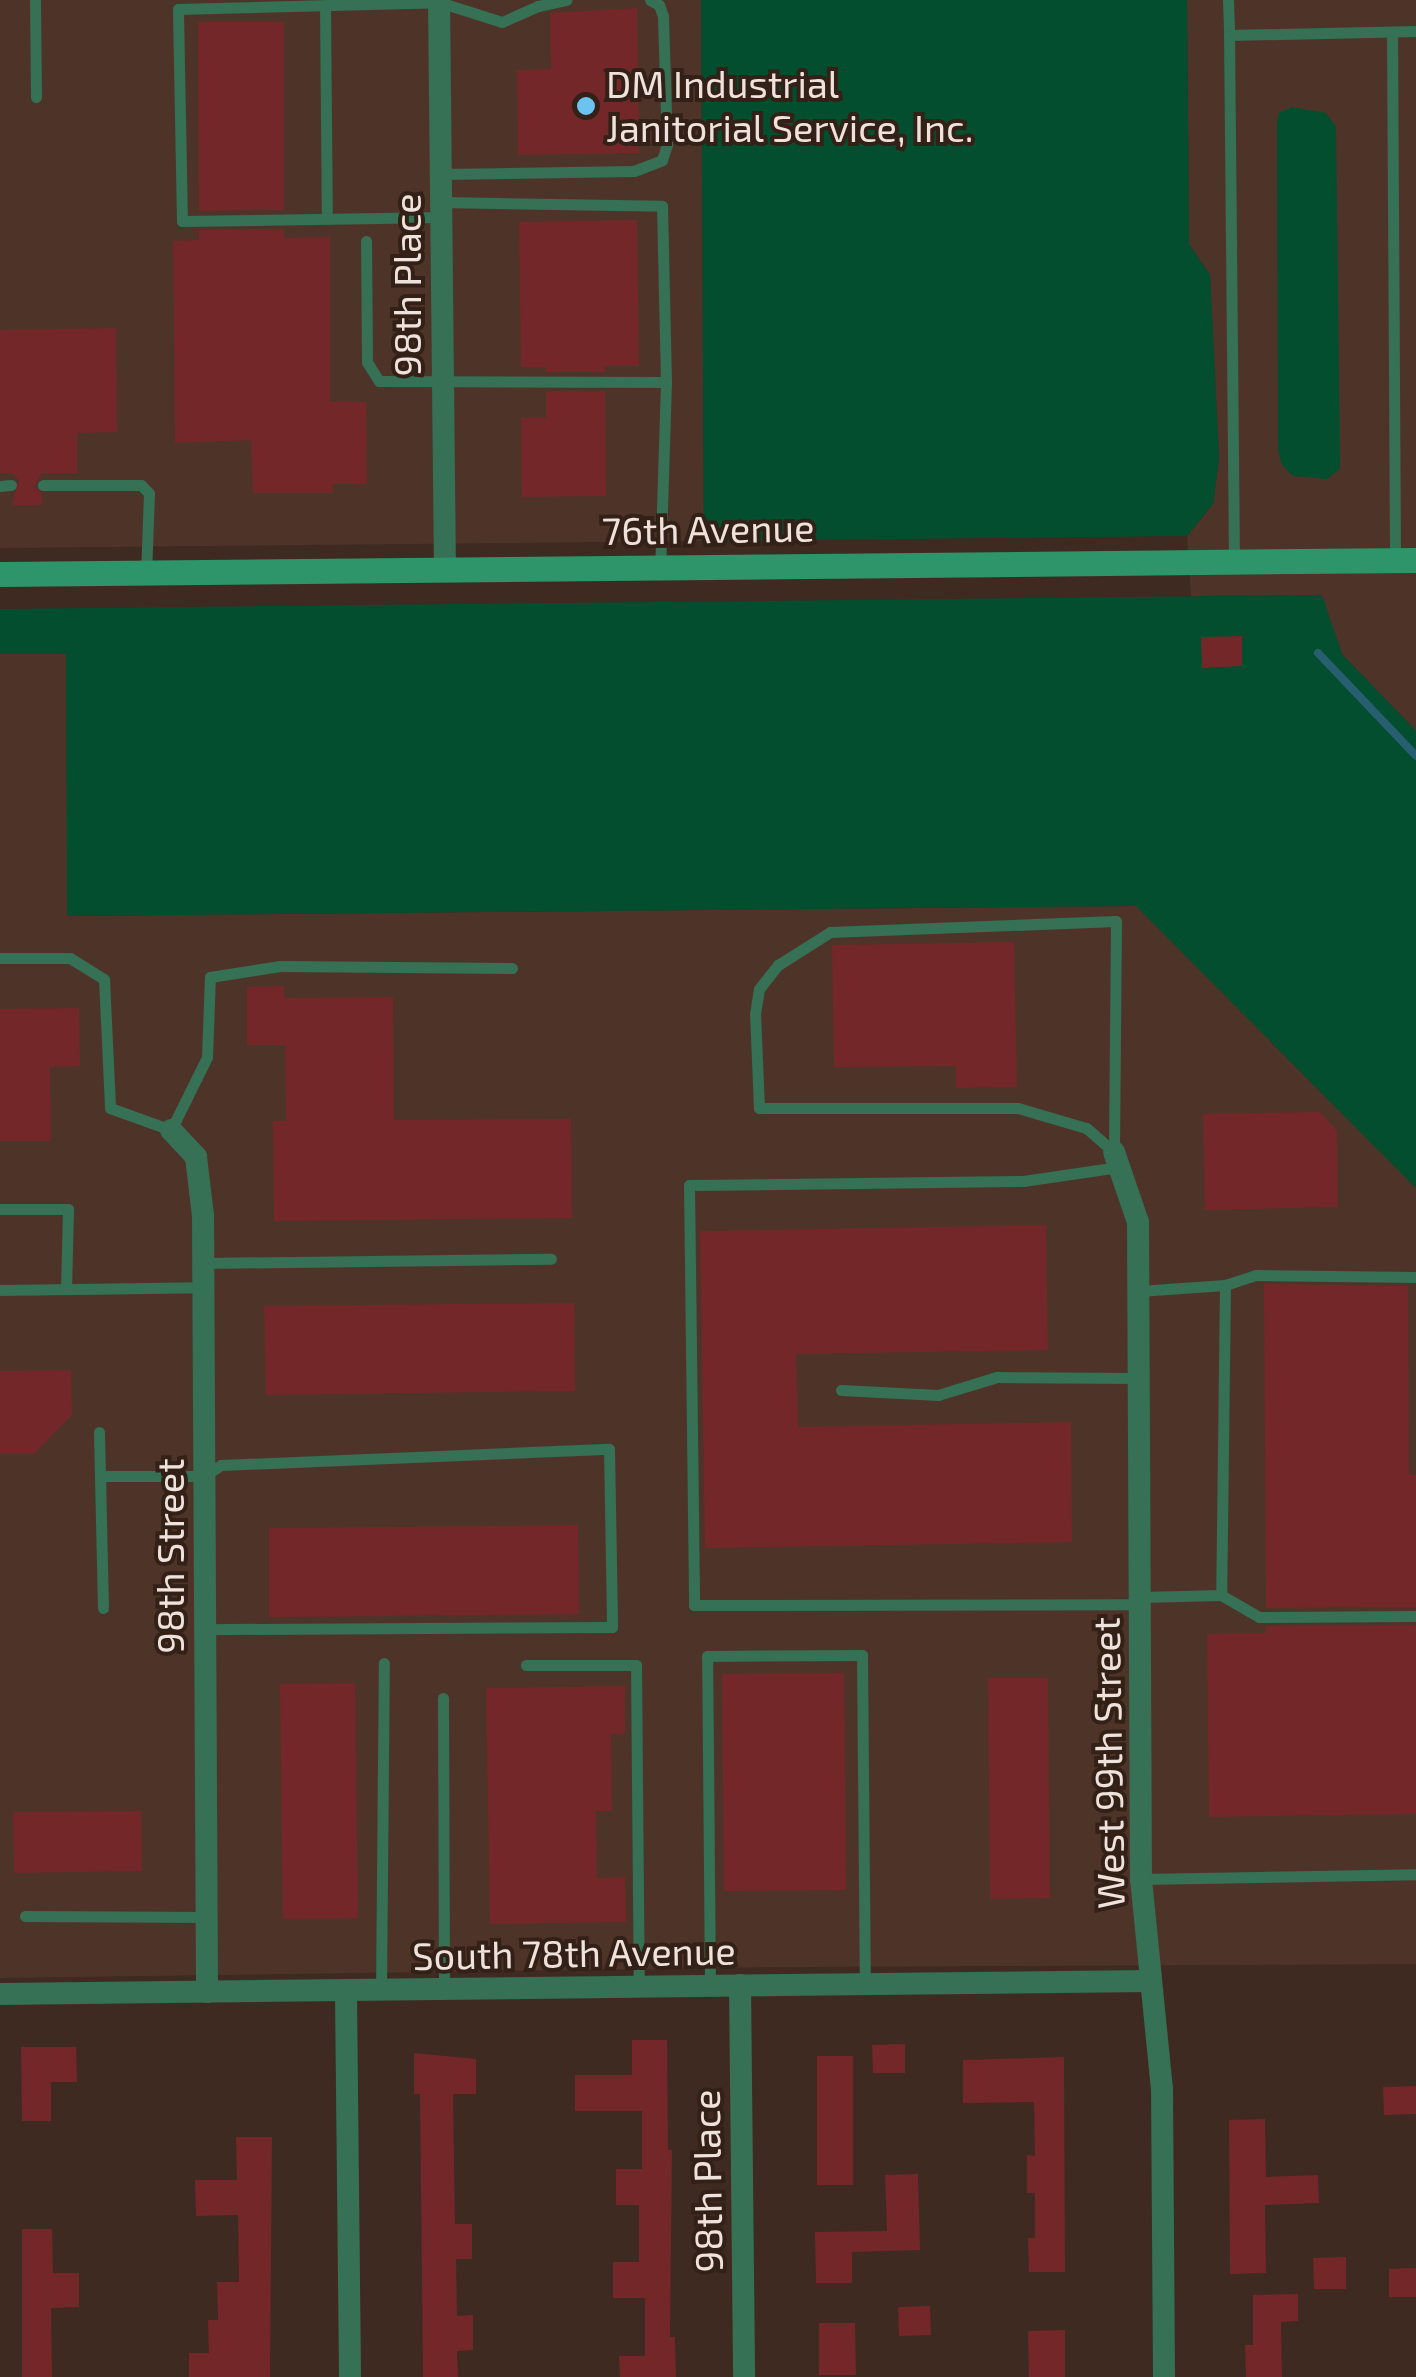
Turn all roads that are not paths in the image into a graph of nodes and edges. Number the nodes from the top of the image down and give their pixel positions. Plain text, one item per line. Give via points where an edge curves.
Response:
1 (35, 0) edge
2 (566, 0) edge
3 (650, 0) edge
4 (1228, 0) edge
5 (440, 1) edge
6 (325, 5) junction
7 (1392, 32) junction
8 (1416, 32) edge
9 (1228, 35) junction
10 (36, 98) dead end
11 (441, 174) junction
12 (441, 209) junction
13 (327, 218) junction
14 (366, 241) dead end
15 (443, 380) junction
16 (666, 382) junction
17 (43, 485) dead end
18 (1405, 560) edge
19 (1234, 561) junction
20 (660, 568) junction
21 (445, 570) junction
22 (146, 573) junction
23 (0, 574) edge
24 (0, 958) edge
25 (512, 968) dead end
26 (170, 1130) junction
27 (1118, 1159) junction
28 (0, 1209) edge
29 (551, 1259) dead end
30 (203, 1263) junction
31 (1416, 1277) edge
32 (1225, 1285) junction
33 (203, 1287) junction
34 (66, 1289) junction
35 (0, 1290) edge
36 (1139, 1291) junction
37 (1139, 1378) junction
38 (840, 1390) dead end
39 (99, 1432) dead end
40 (100, 1476) junction
41 (204, 1476) junction
42 (1221, 1594) junction
43 (1140, 1600) junction
44 (102, 1608) dead end
45 (1416, 1616) edge
46 (205, 1629) junction
47 (384, 1663) dead end
48 (526, 1665) dead end
49 (444, 1698) dead end
50 (1416, 1874) edge
51 (1141, 1879) junction
52 (25, 1916) dead end
53 (206, 1917) junction
54 (1150, 1981) junction
55 (865, 1983) junction
56 (710, 1985) junction
57 (740, 1985) junction
58 (639, 1986) junction
59 (444, 1990) junction
60 (207, 1992) junction
61 (381, 1992) junction
62 (346, 1993) junction
63 (0, 1994) edge
64 (350, 2377) edge
65 (744, 2377) edge
66 (1164, 2377) edge

1 - 10 lane
2 - 5 lane via 502,22
3 - 11 lane via 663,16 662,160 634,171
4 - 9 lane
5 - 6 lane
5 - 11 street, 98th Place
6 - 13 lane
6 - 13 lane via 178,9 182,221
7 - 8 lane
7 - 9 lane
7 - 18 lane
9 - 19 lane
11 - 12 street, 98th Place
12 - 13 lane
12 - 15 street, 98th Place
12 - 16 lane via 662,206
14 - 15 lane via 367,362 380,382
15 - 16 lane
15 - 21 street, 98th Place
16 - 20 lane
17 - 22 lane via 141,485 148,494
18 - 19 street, 76th Avenue
19 - 20 street, 76th Avenue
20 - 21 street, 76th Avenue
21 - 22 street, 76th Avenue
22 - 23 street, 76th Avenue
24 - 26 lane via 70,958 104,979 110,1108
25 - 26 lane via 280,966 210,976 207,1058
26 - 30 street, 98th Street via 196,1157
27 - 27 lane via 1116,921 849,928 830,932 778,965 759,989 760,1108 1018,1108 1086,1128
27 - 36 street, West 99th Street via 1138,1222
27 - 43 lane via 1023,1182 689,1185 694,1605
28 - 34 lane via 68,1210
29 - 30 lane
30 - 33 street, 98th Street
31 - 32 lane via 1254,1275
32 - 36 lane
32 - 42 lane
33 - 34 lane
33 - 41 street, 98th Street
34 - 35 lane
36 - 37 street, West 99th Street
37 - 38 lane via 997,1377 938,1395
37 - 43 street, West 99th Street
39 - 40 lane
40 - 41 lane
40 - 44 lane
41 - 46 street, 98th Street
41 - 46 lane via 221,1465 609,1449 612,1626
42 - 43 lane
42 - 45 lane via 1259,1617
43 - 51 street, West 99th Street
46 - 53 street, 98th Street
47 - 61 lane
48 - 58 lane via 636,1665
49 - 59 lane
50 - 51 lane
51 - 54 street, West 99th Street
52 - 53 lane
53 - 60 street, 98th Street
54 - 55 street, South 78th Avenue
54 - 66 street, West 99th Street via 1162,2088
55 - 56 lane via 862,1655 706,1656
55 - 57 street, South 78th Avenue
56 - 57 street, South 78th Avenue
56 - 58 street, South 78th Avenue
57 - 65 street, 98th Place
58 - 59 street, South 78th Avenue
59 - 61 street, South 78th Avenue
60 - 62 street, South 78th Avenue
60 - 63 street, South 78th Avenue
61 - 62 street, South 78th Avenue
62 - 64 street

